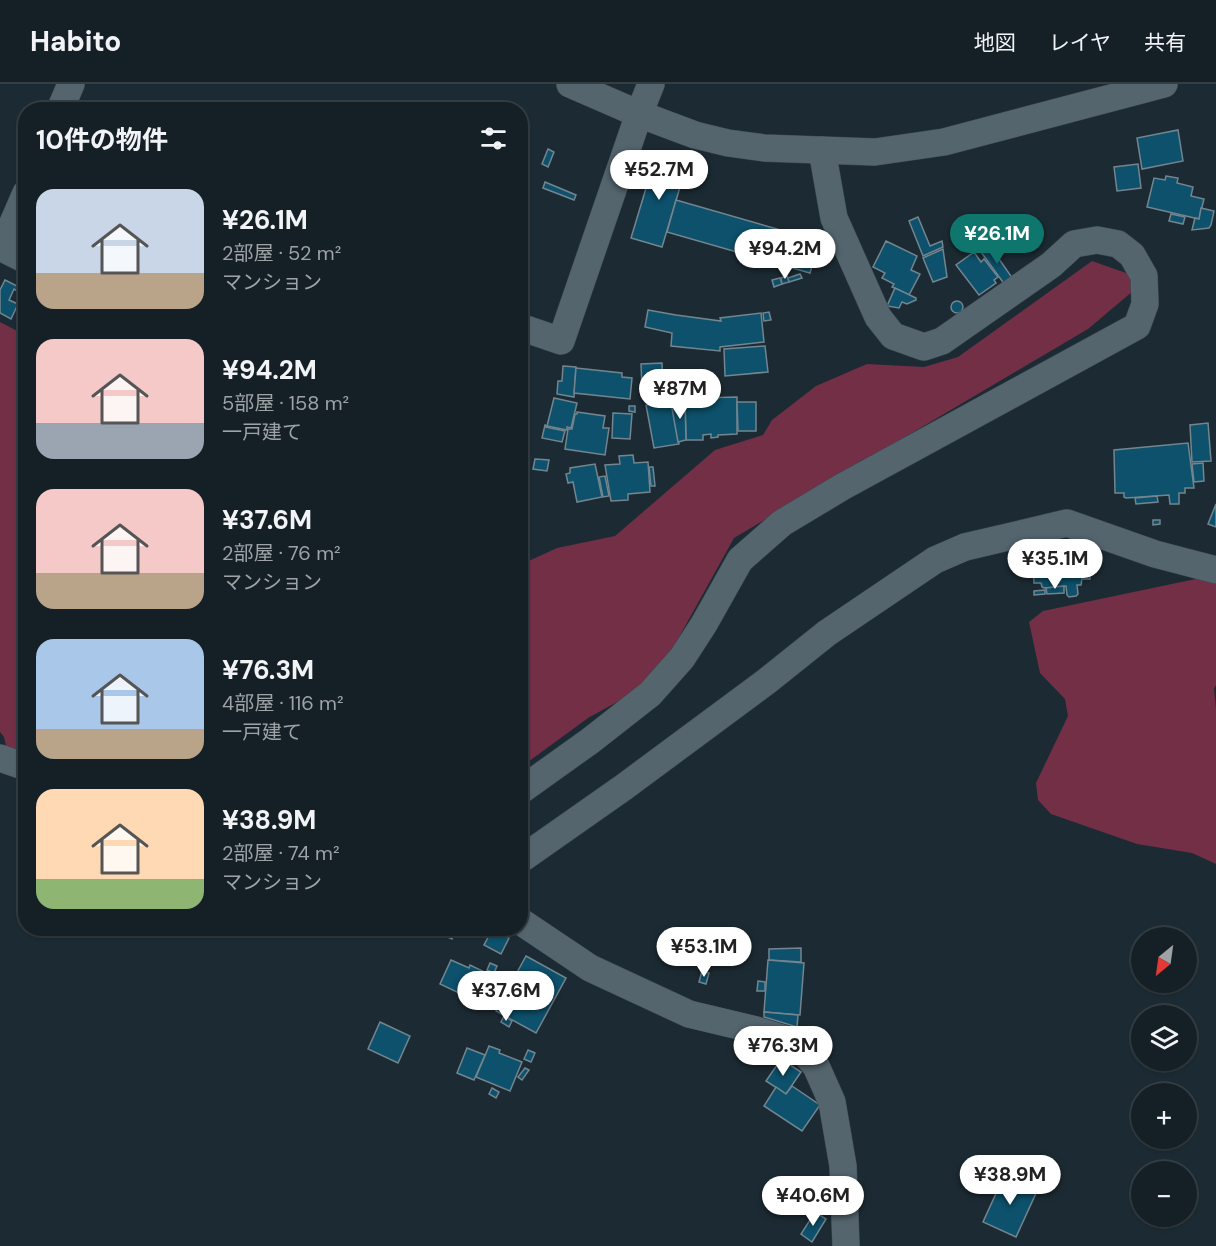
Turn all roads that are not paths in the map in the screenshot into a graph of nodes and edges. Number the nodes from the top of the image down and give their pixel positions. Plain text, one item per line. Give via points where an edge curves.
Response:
1 (71, 84) edge
2 (570, 84) edge
3 (651, 84) edge
4 (1164, 84) edge
5 (1091, 94) edge
6 (63, 102) edge
7 (639, 114) junction
8 (822, 150) junction
9 (18, 221) edge
10 (9, 252) edge
11 (528, 330) edge
12 (1216, 570) edge
13 (0, 759) edge
14 (18, 765) edge
15 (528, 785) edge
16 (528, 854) edge
17 (528, 926) edge
18 (846, 1246) edge

1 - 6 street
2 - 7 street
3 - 7 street
4 - 5 street
5 - 8 street via 944,142 875,152
7 - 8 street via 728,143
7 - 11 street via 561,341
8 - 15 street via 834,218 878,317 893,336 924,347 942,340 1051,265 1074,244 1097,240 1118,244 1132,255 1144,276 1145,304 1137,326 782,523 740,560 682,658 650,694
9 - 10 street
12 - 16 street via 1155,554 1067,523 965,547 935,560 826,633 767,681
13 - 14 street
17 - 18 street via 590,968 688,1014 788,1040 802,1050 816,1066 832,1102 843,1166

